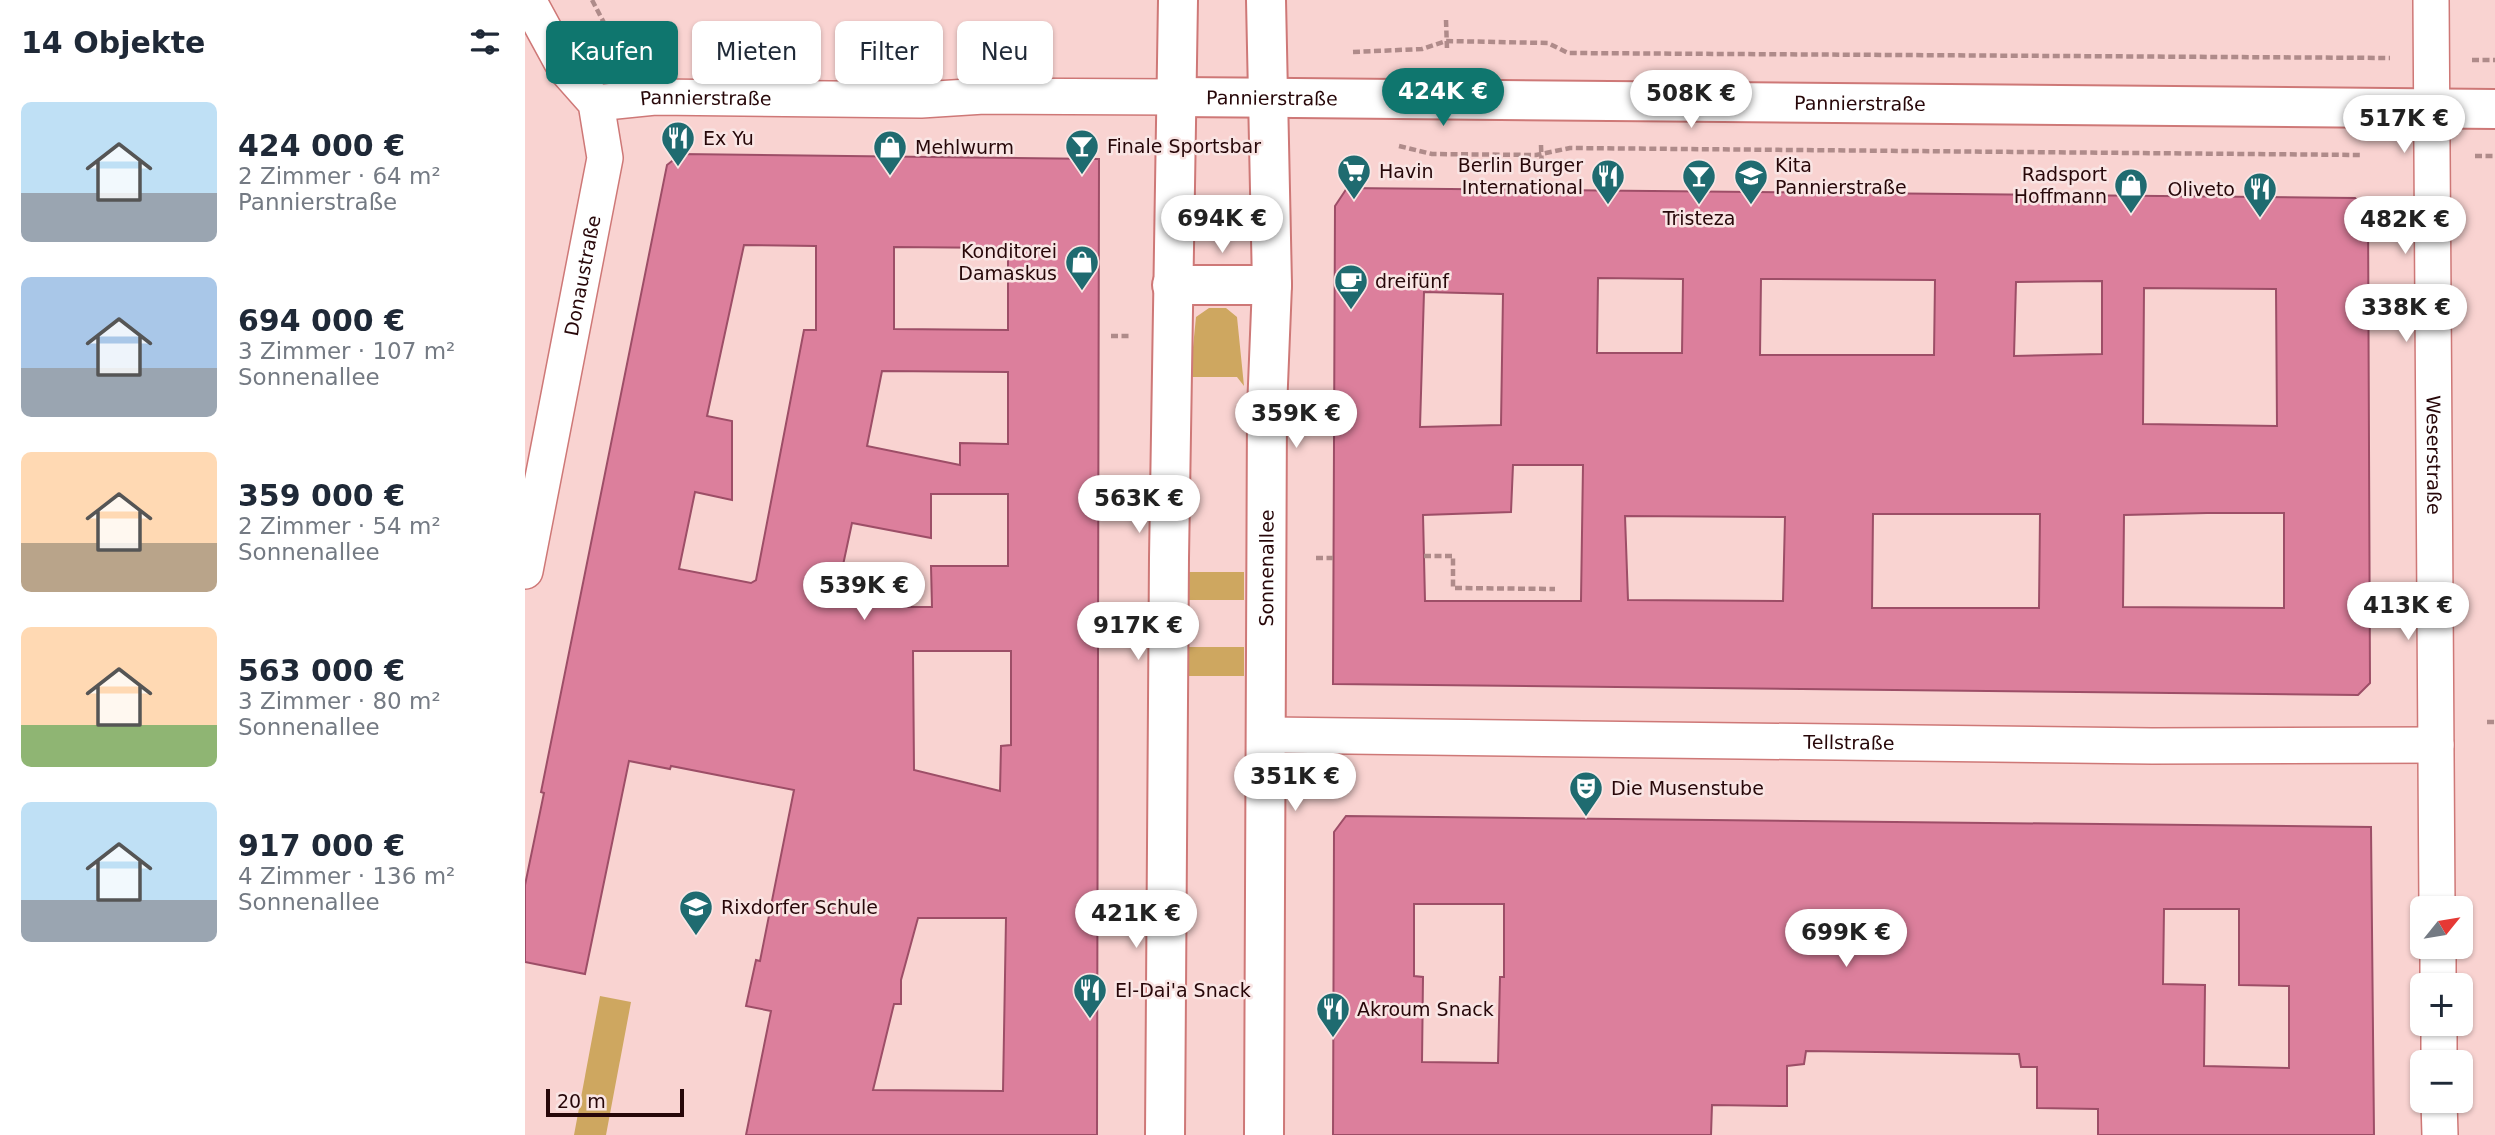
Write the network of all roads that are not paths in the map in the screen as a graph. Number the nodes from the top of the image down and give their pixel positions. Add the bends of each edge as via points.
1 (528, 0) edge
2 (1178, 0) edge
3 (1266, 0) edge
4 (2431, 0) edge
5 (1176, 97) junction
6 (1268, 97) junction
7 (596, 103) junction
8 (2432, 108) junction
9 (2495, 109) edge
10 (1172, 285) junction
11 (1272, 285) junction
12 (525, 571) edge
13 (1265, 735) junction
14 (2436, 745) junction
15 (2437, 896) edge
16 (2439, 1113) edge
17 (1165, 1135) edge
18 (1264, 1135) edge
19 (2440, 1135) edge

1 - 7 street via 565,68
2 - 5 main road
3 - 6 main road, Sonnenallee
4 - 8 street, Weserstraße
5 - 6 main road, Pannierstraße
5 - 7 street, Pannierstraße via 655,97
5 - 10 main road
6 - 8 main road, Pannierstraße
6 - 11 main road, Sonnenallee
7 - 12 street, Donaustraße via 605,158
8 - 9 main road, Pannierstraße
8 - 14 street, Weserstraße
10 - 11 main road
10 - 17 main road
11 - 13 main road, Sonnenallee
13 - 14 street, Tellstraße
13 - 18 main road, Sonnenallee
14 - 15 street, Weserstraße
16 - 19 street

